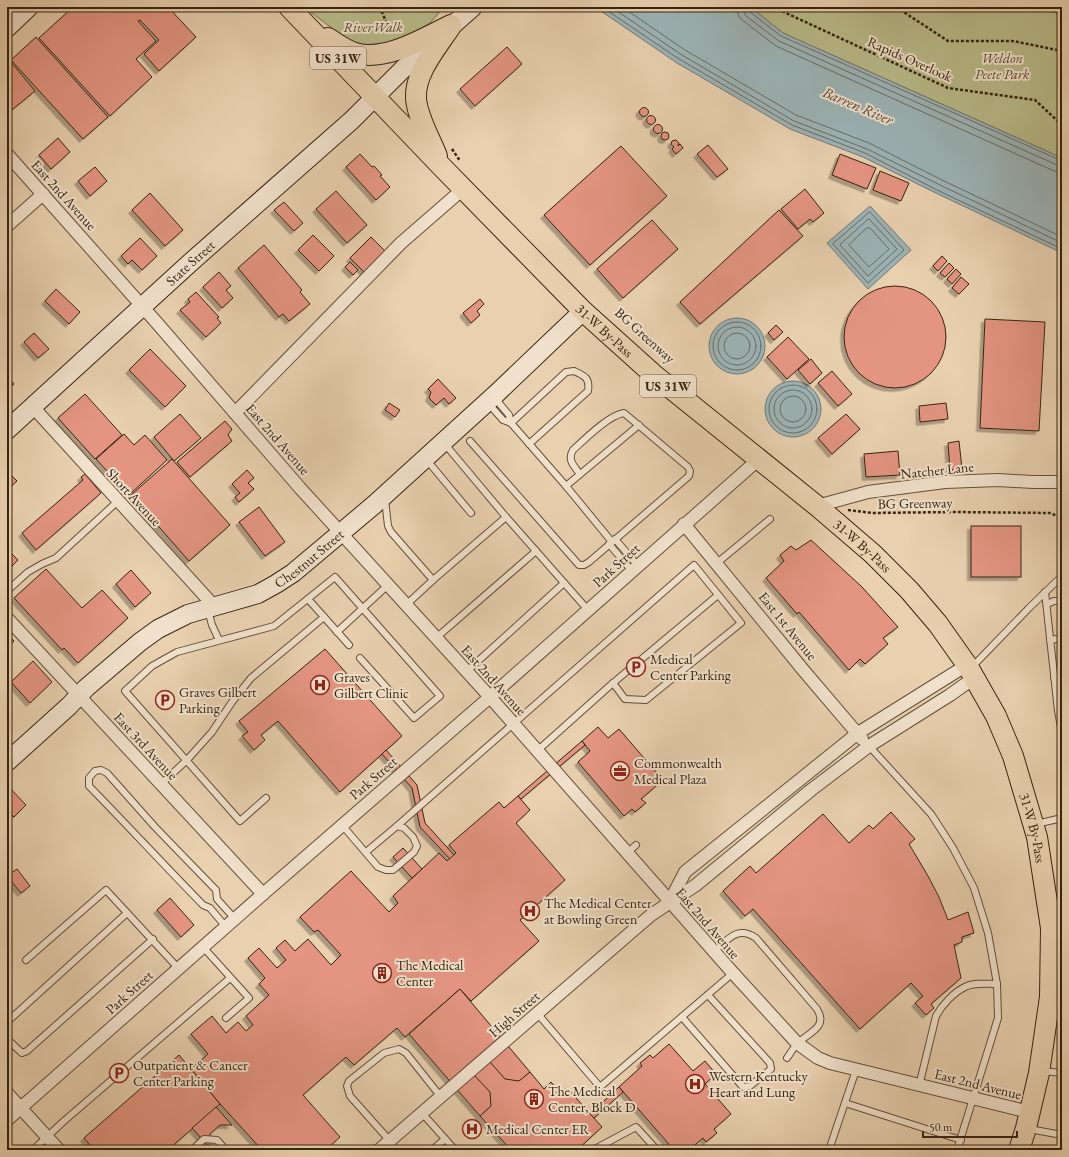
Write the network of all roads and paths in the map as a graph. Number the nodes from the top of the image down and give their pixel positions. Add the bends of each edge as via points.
1 (29, 7) edge
2 (379, 7) edge
3 (773, 7) edge
4 (896, 7) edge
5 (1026, 7) edge
6 (294, 13) edge
7 (1062, 13) edge
8 (462, 16) edge
9 (7, 28) edge
10 (394, 33) junction
11 (400, 36) dead end
12 (1062, 51) edge
13 (390, 52) junction
14 (375, 98) junction
15 (1062, 125) edge
16 (449, 144) dead end
17 (7, 154) edge
18 (461, 162) dead end
19 (442, 167) junction
20 (462, 189) junction
21 (43, 194) junction
22 (7, 226) edge
23 (143, 307) junction
24 (583, 311) junction
25 (490, 399) junction
26 (33, 407) junction
27 (235, 413) junction
28 (511, 423) junction
29 (639, 425) junction
30 (7, 430) edge
31 (444, 441) junction
32 (470, 441) dead end
33 (529, 444) junction
34 (425, 458) junction
35 (759, 460) junction
36 (580, 474) junction
37 (1062, 482) edge
38 (566, 486) junction
39 (385, 495) junction
40 (836, 500) junction
41 (118, 501) junction
42 (817, 506) junction
43 (471, 513) dead end
44 (506, 517) junction
45 (770, 519) dead end
46 (1062, 519) edge
47 (684, 524) junction
48 (341, 532) junction
49 (612, 542) junction
50 (536, 551) junction
51 (717, 563) junction
52 (635, 568) junction
53 (1062, 576) edge
54 (433, 580) junction
55 (564, 583) junction
56 (388, 585) junction
57 (7, 592) edge
58 (1045, 592) junction
59 (718, 595) junction
60 (308, 599) junction
61 (1062, 601) edge
62 (1047, 604) junction
63 (406, 605) junction
64 (211, 608) junction
65 (363, 608) junction
66 (588, 610) junction
67 (324, 617) junction
68 (7, 618) edge
69 (337, 632) junction
70 (436, 638) junction
71 (1062, 638) edge
72 (219, 640) junction
73 (1050, 640) junction
74 (349, 645) dead end
75 (360, 658) dead end
76 (970, 671) junction
77 (466, 672) junction
78 (1062, 675) edge
79 (1054, 677) junction
80 (613, 683) junction
81 (79, 695) junction
82 (490, 697) junction
83 (513, 724) junction
84 (1062, 732) edge
85 (858, 733) junction
86 (869, 746) junction
87 (537, 751) junction
88 (187, 760) junction
89 (7, 762) edge
90 (161, 784) junction
91 (266, 798) dead end
92 (1062, 818) edge
93 (1034, 824) junction
94 (342, 825) junction
95 (397, 826) junction
96 (366, 852) junction
97 (263, 894) junction
98 (670, 902) junction
99 (127, 913) junction
100 (230, 923) junction
101 (153, 940) junction
102 (203, 947) junction
103 (714, 952) junction
104 (26, 960) dead end
105 (179, 968) junction
106 (733, 974) junction
107 (230, 978) junction
108 (997, 984) junction
109 (708, 995) junction
110 (1056, 998) edge
111 (537, 1014) junction
112 (682, 1017) junction
113 (226, 1018) dead end
114 (7, 1022) edge
115 (7, 1038) edge
116 (798, 1043) junction
117 (787, 1058) dead end
118 (856, 1070) junction
119 (1039, 1071) junction
120 (1062, 1073) edge
121 (919, 1086) junction
122 (7, 1092) edge
123 (441, 1097) junction
124 (974, 1099) junction
125 (845, 1103) junction
126 (21, 1108) junction
127 (422, 1113) junction
128 (7, 1120) edge
129 (1028, 1120) junction
130 (1062, 1135) edge
131 (48, 1138) junction
132 (445, 1139) junction
133 (961, 1140) junction
134 (390, 1141) junction
135 (33, 1150) edge
136 (59, 1150) edge
137 (192, 1150) edge
138 (226, 1150) edge
139 (380, 1150) edge
140 (432, 1150) edge
141 (455, 1150) edge
142 (593, 1150) edge
143 (656, 1150) edge
144 (829, 1150) edge
145 (957, 1150) edge
146 (1019, 1150) edge

1 - 9 street
2 - 10 path via 385,23
3 - 15 path, Rapids Overlook via 948,88 1035,100
4 - 12 path via 948,41 1013,41
5 - 7 path
6 - 13 main road via 337,44 355,53
6 - 14 main road, US 31W
8 - 13 main road
8 - 14 street, State Street
8 - 19 main road via 422,70 417,83 416,98 420,115
10 - 11 path
10 - 13 path via 387,39
14 - 19 main road, 31-W By-Pass / US 31W
14 - 23 street, State Street
16 - 18 path
17 - 21 street, East 2nd Avenue
19 - 20 main road, 31-W By-Pass / US 31W
20 - 24 main road, 31-W By-Pass / US 31W
20 - 27 street via 401,243
21 - 22 street
21 - 23 street, East 2nd Avenue
23 - 26 street, State Street
23 - 27 street, East 2nd Avenue
24 - 25 street, Chestnut Street
24 - 35 main road, 31-W By-Pass / US 31W via 653,374
25 - 28 lane via 509,415
25 - 31 street, Chestnut Street
26 - 30 street, State Street
26 - 41 street, Short Avenue
27 - 48 street, East 2nd Avenue
28 - 33 lane
28 - 33 lane via 566,372 574,371 587,379 588,391
29 - 36 lane
29 - 36 lane via 624,413 610,418 570,455 570,460
29 - 49 lane via 688,467 689,476
31 - 34 street, Chestnut Street
31 - 44 lane
32 - 49 lane via 579,565 589,562
33 - 38 lane
34 - 39 street, Chestnut Street
34 - 43 lane
35 - 42 main road, 31-W By-Pass / US 31W
35 - 47 street, Park Street
36 - 38 lane
37 - 40 street, Natcher Lane via 945,482 868,492
38 - 49 lane
39 - 48 street, Chestnut Street
39 - 54 lane via 388,526 391,532
40 - 42 street, Natcher Lane
40 - 46 path, BG Greenway via 849,511 872,513 1051,513
41 - 57 lane via 56,558 28,572
41 - 64 street, Short Avenue
42 - 76 main road, 31-W By-Pass / US 31W via 873,554 908,590 938,624
44 - 50 lane
44 - 54 lane
45 - 51 lane
47 - 51 street, East 1st Avenue
47 - 52 street, Park Street
48 - 56 street, East 2nd Avenue
48 - 64 street, Chestnut Street via 293,573 267,590
49 - 52 lane
50 - 55 lane
50 - 70 lane
51 - 85 street, East 1st Avenue
52 - 66 street, Park Street
53 - 58 lane
54 - 63 lane
55 - 66 lane
55 - 77 lane
56 - 63 street, East 2nd Avenue
56 - 65 lane
58 - 62 lane
58 - 76 lane
59 - 80 lane
59 - 80 lane via 742,623 646,700 625,699
59 - 83 lane via 694,565
60 - 65 lane via 335,577
60 - 67 lane
60 - 72 lane via 274,626
61 - 62 lane
62 - 73 lane
63 - 70 street, East 2nd Avenue
64 - 72 lane via 212,625
64 - 81 street, Chestnut Street via 177,618 158,629
65 - 69 lane
65 - 75 lane via 440,696 414,718
66 - 82 street, Park Street
67 - 69 lane
67 - 88 lane via 251,678 212,732
68 - 81 street, East 3rd Avenue
69 - 74 lane
70 - 77 street, East 2nd Avenue
71 - 73 lane
72 - 88 lane via 177,652 152,666 126,691
73 - 79 lane
76 - 85 street
76 - 86 street, High Street via 950,695
76 - 93 main road, 31-W By-Pass / US 31W via 996,716 1013,756
77 - 82 street, East 2nd Avenue
78 - 79 lane
79 - 84 lane
80 - 87 lane
81 - 89 street, Chestnut Street
81 - 90 street, East 3rd Avenue
82 - 83 street, East 2nd Avenue
82 - 94 street, Park Street
83 - 87 street, East 2nd Avenue
83 - 95 lane
85 - 86 street, East 1st Avenue
85 - 98 street via 685,872
86 - 98 street, High Street via 811,790 696,885
86 - 108 lane via 932,814 954,848 974,888 988,933
87 - 98 street, East 2nd Avenue via 631,849
88 - 90 lane
88 - 91 lane via 240,821
90 - 97 street, East 3rd Avenue
92 - 93 lane
93 - 110 main road, 31-W By-Pass / US 31W via 1051,928
94 - 96 lane
94 - 97 street, Park Street
95 - 96 lane
95 - 96 lane via 404,828 413,837 416,846 414,852 393,870 378,867
97 - 100 street, Park Street
98 - 103 street, East 2nd Avenue
98 - 111 street, High Street via 651,915
99 - 101 lane
99 - 104 lane via 106,890
99 - 114 lane
100 - 100 lane via 217,899 216,890 107,773 95,771 89,778 89,786 203,905
100 - 102 street, Park Street
101 - 105 lane
101 - 115 lane via 27,1051 22,1053
102 - 105 street, Park Street
102 - 107 lane
103 - 106 street, East 2nd Avenue
103 - 116 lane via 735,934 748,933 756,938 820,1015 821,1022 817,1028
105 - 126 street, Park Street
106 - 109 lane
106 - 116 street, East 2nd Avenue
107 - 113 lane via 248,998
107 - 131 lane
108 - 121 lane via 966,986 940,1009 936,1016
108 - 124 lane via 998,1018
109 - 112 lane
109 - 112 lane via 770,1063 771,1069 750,1086 743,1087
110 - 119 main road, 31-W By-Pass / US 31W
111 - 112 lane via 600,1087
111 - 123 street, High Street
116 - 117 lane
116 - 118 street, East 2nd Avenue via 818,1058
118 - 121 street, East 2nd Avenue
118 - 125 lane
119 - 120 lane
119 - 129 main road, 31-W By-Pass / US 31W
121 - 124 street, East 2nd Avenue
122 - 126 street
123 - 127 street, High Street
123 - 134 lane via 406,1053 399,1049 384,1053 349,1082 347,1086 350,1096
124 - 129 street, East 2nd Avenue
124 - 133 lane
125 - 133 lane
125 - 144 lane
126 - 128 street, Park Street
126 - 131 street
127 - 132 lane
127 - 134 street, High Street
129 - 130 lane
129 - 146 main road, 31-W By-Pass / US 31W
131 - 135 lane
131 - 136 street
132 - 140 lane
132 - 141 lane
133 - 145 lane
134 - 139 street, High Street
137 - 138 lane via 204,1139 217,1140
142 - 143 lane via 636,1128

